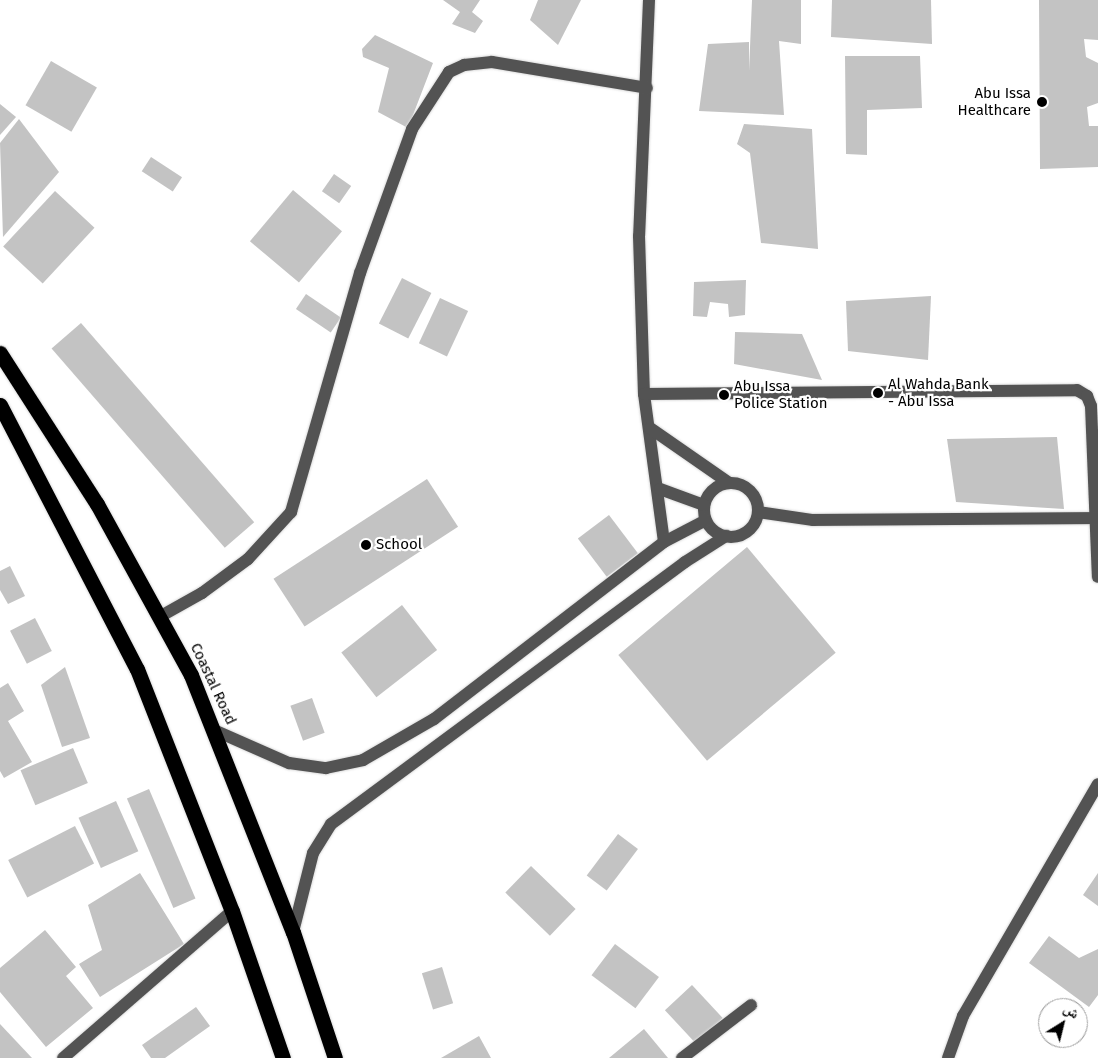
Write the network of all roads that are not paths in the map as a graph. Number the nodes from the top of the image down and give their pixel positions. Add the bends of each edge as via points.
1 (649, 0) edge
2 (647, 88) junction
3 (0, 353) edge
4 (644, 394) junction
5 (2, 408) edge
6 (650, 428) junction
7 (729, 483) junction
8 (660, 489) junction
9 (704, 505) junction
10 (758, 512) junction
11 (1098, 518) edge
12 (706, 520) junction
13 (726, 536) junction
14 (664, 542) junction
15 (1098, 577) edge
16 (160, 616) junction
17 (216, 731) junction
18 (1098, 784) edge
19 (232, 911) junction
20 (293, 932) junction
21 (751, 1005) dead end
22 (63, 1058) edge
23 (283, 1058) edge
24 (335, 1058) edge
25 (682, 1058) edge
26 (948, 1058) edge

1 - 2 street
2 - 4 street via 639,236
2 - 16 street via 492,62 464,64 449,72 412,129 360,273 291,512 248,559 202,593
3 - 16 highway, Coastal Road via 31,396
4 - 6 street
4 - 11 street via 1078,390 1087,396 1091,406
5 - 19 highway via 137,669
6 - 7 street
6 - 8 street
7 - 9 street via 713,490
7 - 10 street via 750,491
8 - 9 street
8 - 14 street
9 - 12 street
10 - 11 street via 813,520
10 - 13 street via 746,532
11 - 15 street
12 - 13 street
12 - 14 street
13 - 20 street via 685,562 331,824 313,853
14 - 17 street via 434,719 363,760 326,768 289,763
16 - 17 highway, Coastal Road
17 - 20 highway, Coastal Road
18 - 26 street via 963,1016
19 - 22 street
19 - 23 highway
20 - 24 highway, Coastal Road
21 - 25 street

